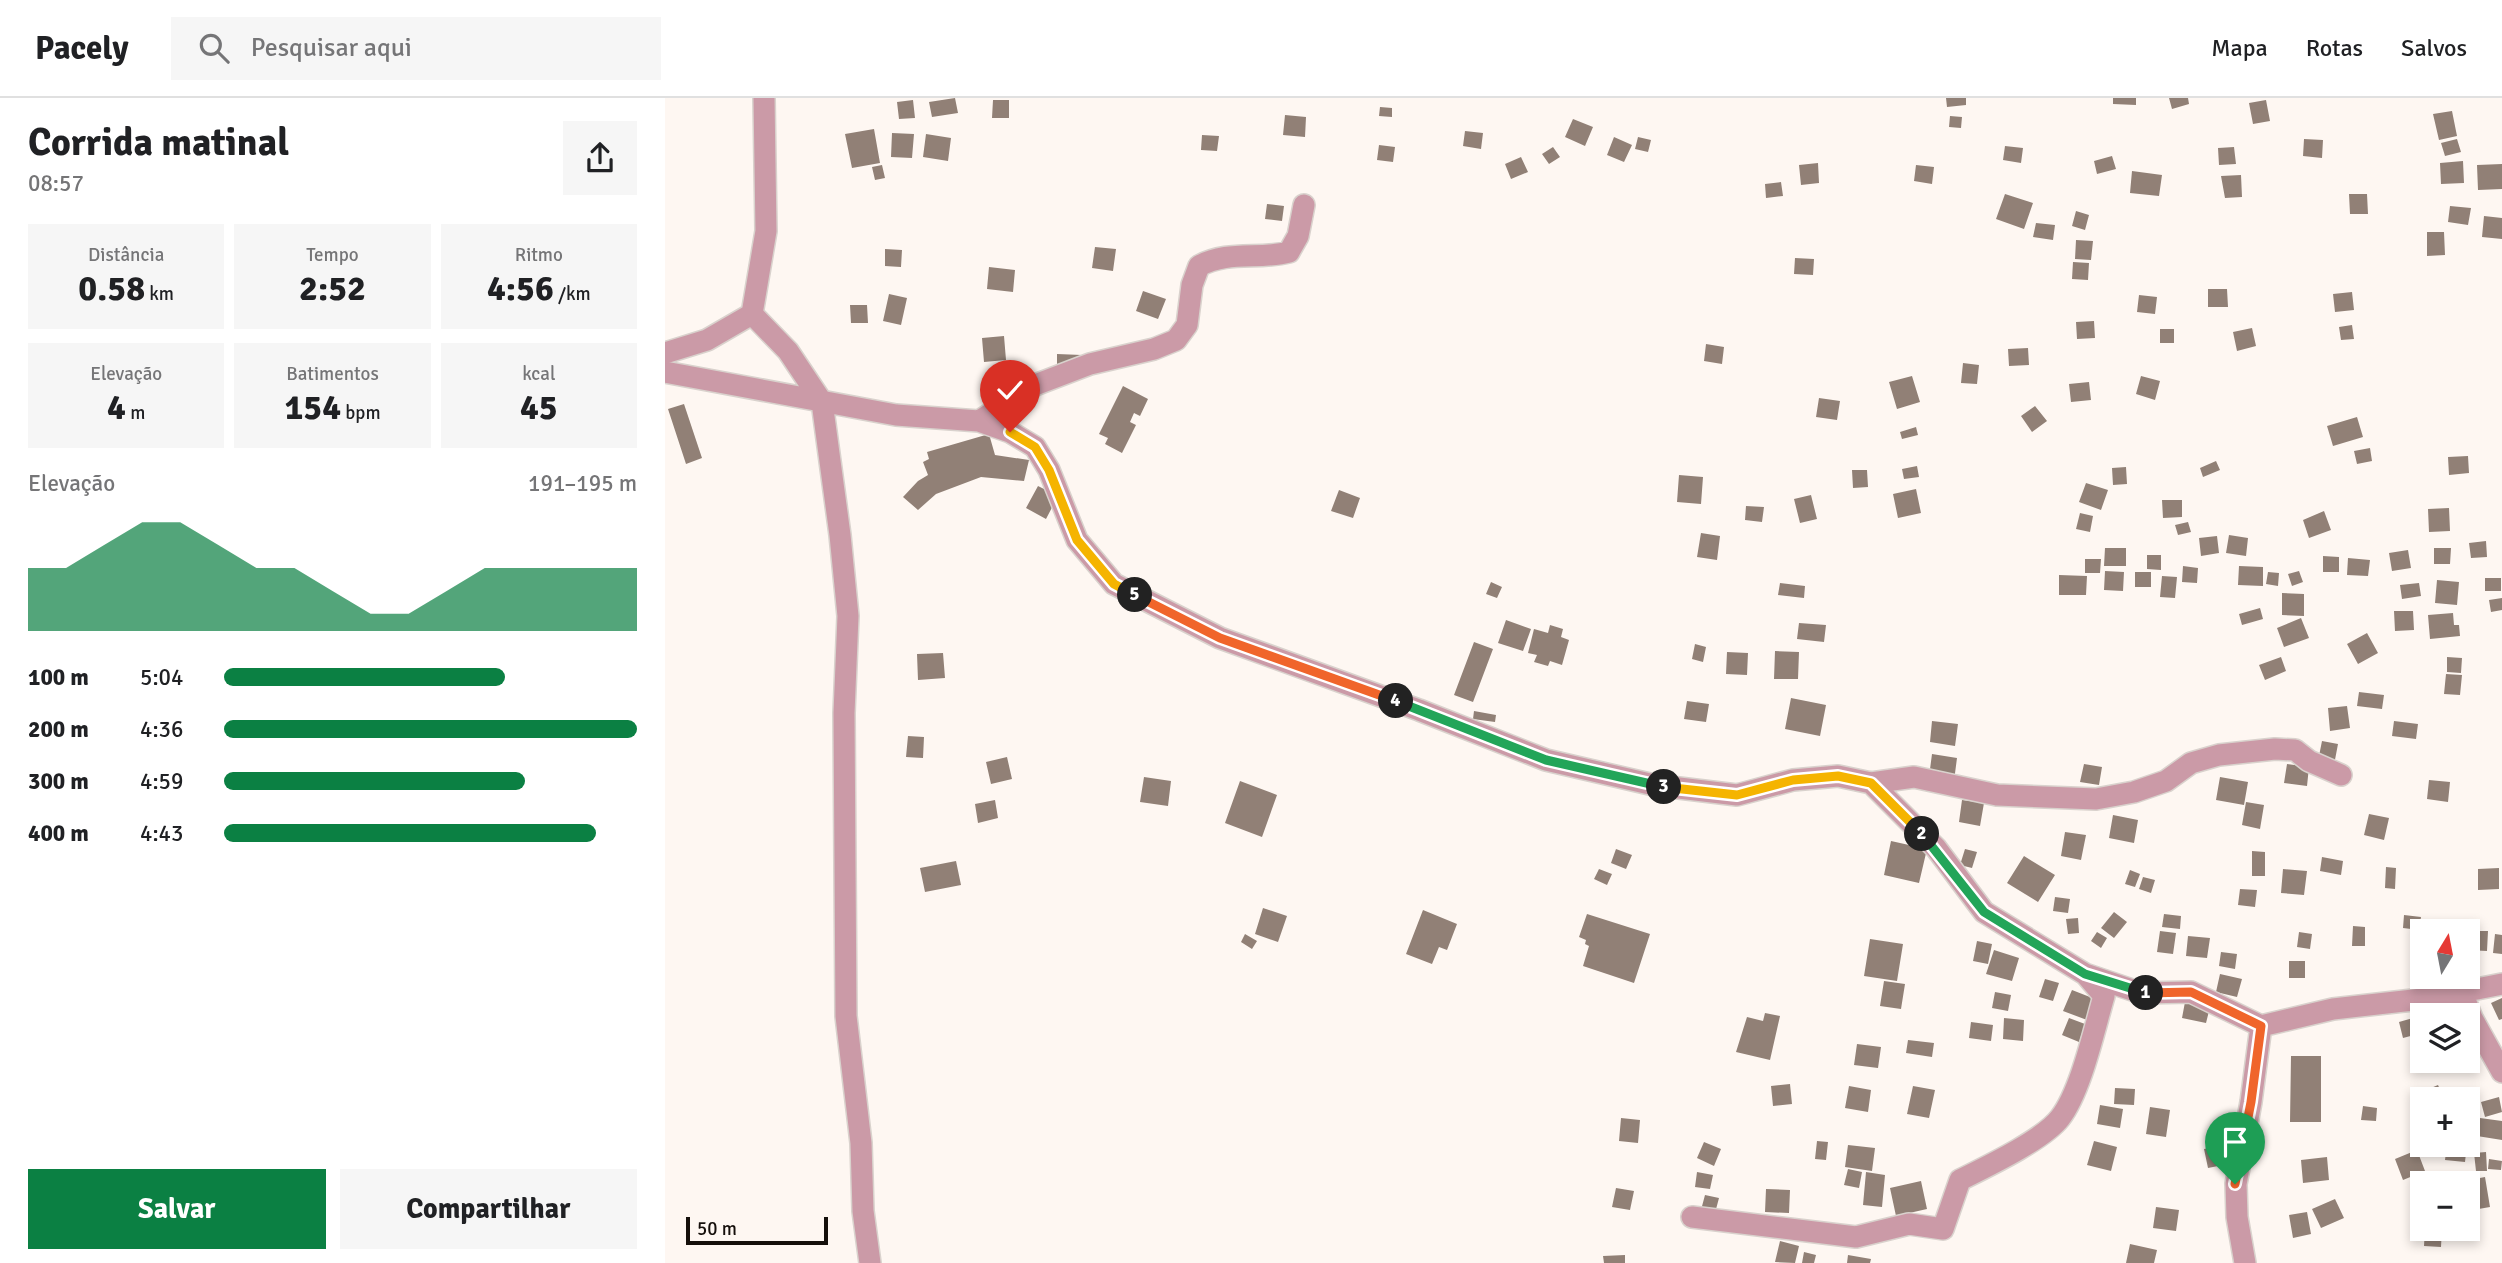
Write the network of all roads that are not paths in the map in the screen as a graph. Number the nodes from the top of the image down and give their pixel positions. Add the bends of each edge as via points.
1 (764, 98) edge
2 (1304, 205) dead end
3 (752, 314) junction
4 (665, 354) edge
5 (665, 372) edge
6 (823, 401) junction
7 (979, 421) junction
8 (2341, 775) dead end
9 (1871, 783) junction
10 (2085, 974) junction
11 (2502, 984) edge
12 (2462, 992) junction
13 (2261, 1026) junction
14 (2502, 1072) edge
15 (1692, 1217) dead end
16 (870, 1263) edge
17 (2245, 1263) edge

1 - 3 street via 765,230
2 - 7 street via 1298,236 1289,251 1276,256 1230,256 1199,266 1187,325 1176,340 1035,385
3 - 4 street via 707,340
3 - 6 street via 788,351
5 - 6 street
6 - 7 street via 896,415
6 - 16 street via 848,616 844,713 846,1016
7 - 9 street via 1035,447 1077,540 1114,584 1220,638 1546,760 1654,785 1737,795 1793,780 1838,776
8 - 9 street via 2295,750 2275,749 2219,755 2191,763 2166,781 2096,799 1997,794 1914,777
9 - 10 street via 1936,848 1984,912
10 - 13 street via 2141,993 2191,992
10 - 15 street via 2104,996 2073,1096 2059,1119 2038,1135 1960,1180 1943,1229 1909,1224 1856,1237
11 - 12 street
12 - 13 street via 2333,1009
12 - 14 street
13 - 17 street via 2235,1184

